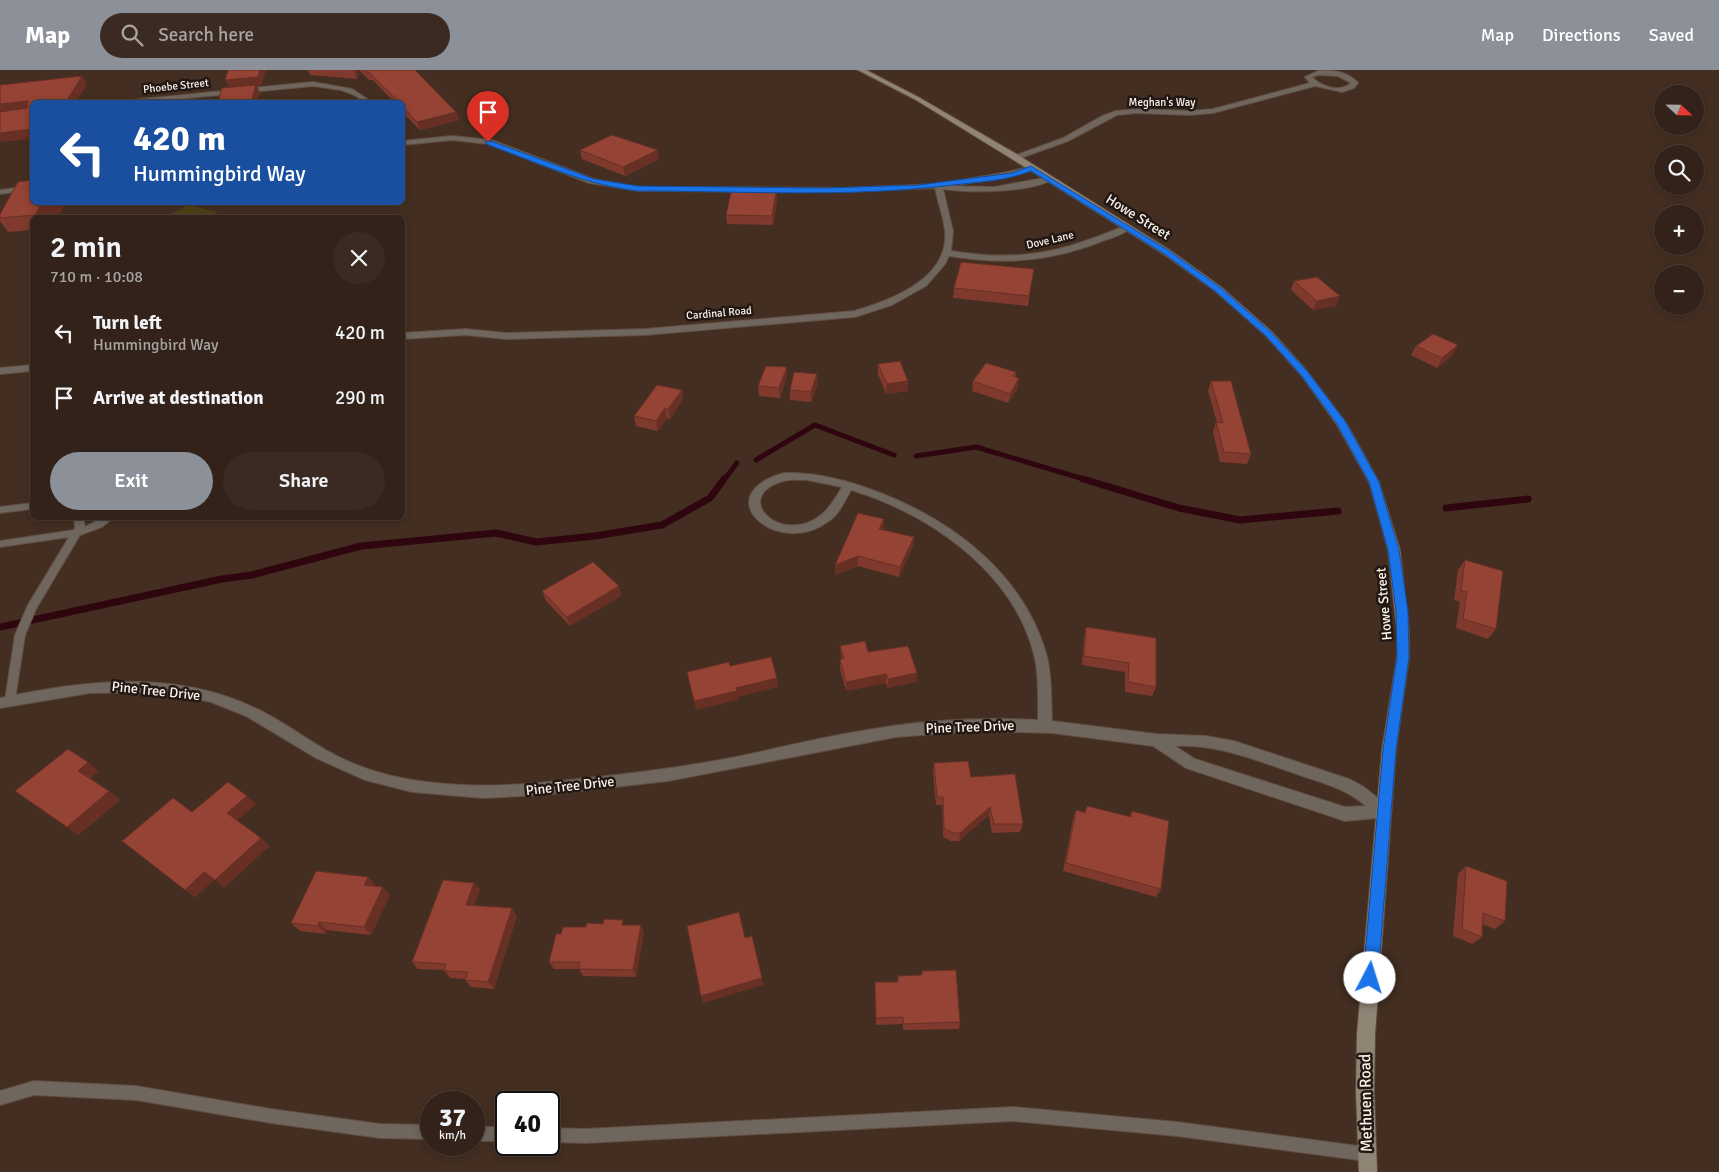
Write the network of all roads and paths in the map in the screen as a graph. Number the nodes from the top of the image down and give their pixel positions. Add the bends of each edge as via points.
1 (861, 70) edge
2 (1315, 84) junction
3 (151, 100) edge
4 (366, 100) edge
5 (405, 143) edge
6 (1015, 156) junction
7 (1031, 168) junction
8 (1049, 179) junction
9 (938, 186) junction
10 (30, 188) edge
11 (0, 192) edge
12 (1127, 228) junction
13 (946, 253) junction
14 (405, 336) edge
15 (30, 368) edge
16 (0, 370) edge
17 (848, 486) junction
18 (30, 506) edge
19 (0, 510) edge
20 (79, 520) edge
21 (106, 520) edge
22 (77, 532) junction
23 (0, 544) edge
24 (5, 702) edge
25 (1045, 726) junction
26 (1157, 740) junction
27 (1384, 812) junction
28 (1366, 1034) joint
29 (0, 1098) edge
30 (420, 1132) edge
31 (560, 1135) edge
32 (1366, 1154) junction
33 (1368, 1172) edge

1 - 6 street, Howe Street
2 - 2 street, Meghan's Way via 1308,77 1320,71 1344,74 1355,83 1341,89
2 - 6 street, Meghan's Way via 1209,112 1141,110 1116,113 1095,120 1060,141
3 - 4 street, Phoebe Street via 313,84 340,86
5 - 9 street via 452,138 488,142 592,181 638,188 842,190
6 - 7 street, Howe Street
7 - 8 street, Howe Street
7 - 9 street via 1014,175 955,181
8 - 9 street via 1002,189
8 - 12 street, Howe Street
9 - 13 street, Cardinal Road via 949,231
10 - 11 street
12 - 13 street, Dove Lane via 1040,256 996,259
12 - 27 street, Howe Street via 1218,289 1269,334 1304,373 1342,424 1374,482 1394,550 1403,630 1403,657 1392,724
13 - 14 street, Cardinal Road via 923,284 889,303 855,314 636,332 506,336 466,332
15 - 16 street
17 - 17 street via 827,516 808,527 791,529 775,526 762,519 756,508 759,492 768,482 782,476 806,475
17 - 25 street via 931,520 955,536 995,574 1014,598 1039,652
18 - 19 lane
20 - 22 lane
21 - 22 lane via 99,526
22 - 23 lane
22 - 24 lane via 31,608 20,635
24 - 25 street, Pine Tree Drive via 46,692 105,686 189,692 241,707 321,754 375,778 404,786 479,792 531,790 708,769 870,735 911,730 955,726
25 - 26 street, Pine Tree Drive
26 - 27 street, Pine Tree Drive via 1191,764 1345,814
26 - 27 street, Pine Tree Drive via 1192,740 1225,745 1351,786
27 - 28 street, Howe Street
28 - 32 street, Methuen Road
29 - 30 lane via 34,1088 136,1093 380,1131
31 - 32 lane via 1013,1114 1177,1129
32 - 33 street, Methuen Road

